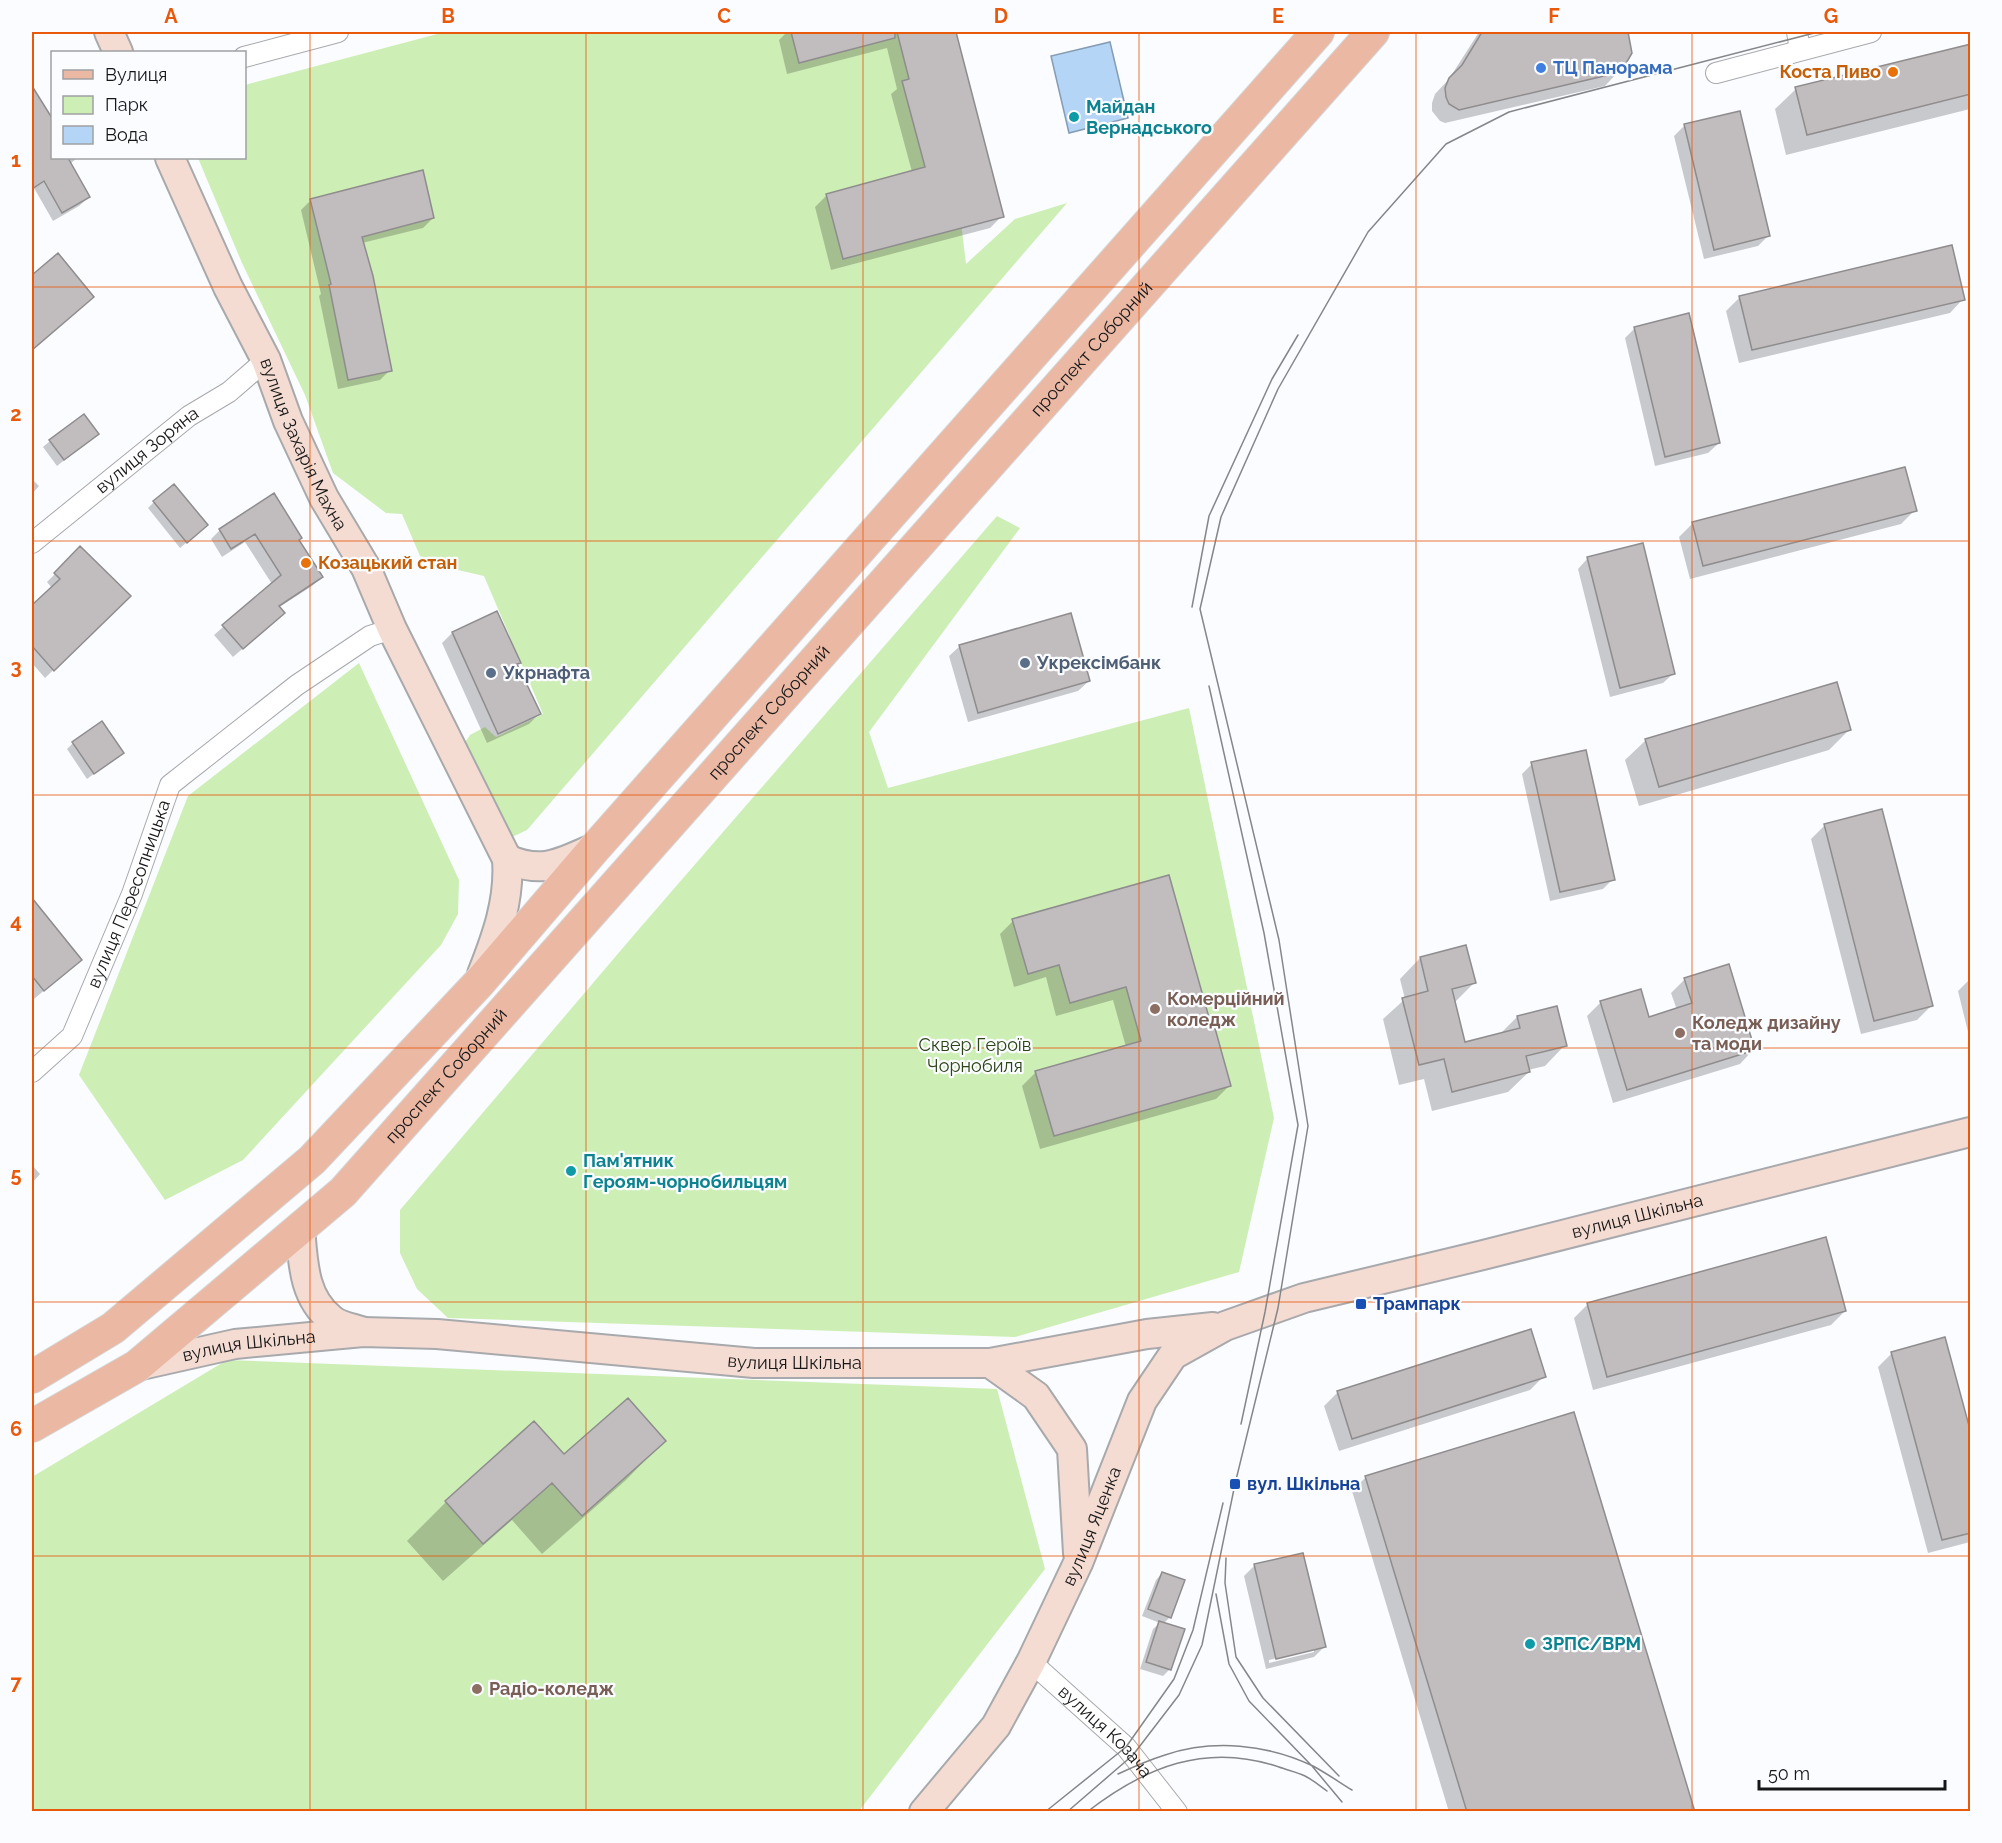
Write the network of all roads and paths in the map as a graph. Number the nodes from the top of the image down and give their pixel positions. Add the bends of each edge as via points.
1 (109, 32) edge
2 (338, 32) edge
3 (1318, 32) edge
4 (1372, 32) edge
5 (1870, 32) edge
6 (1799, 41) edge
7 (118, 51) edge
8 (246, 56) edge
9 (1716, 72) dead end
10 (170, 159) edge
11 (266, 360) junction
12 (32, 543) edge
13 (392, 629) junction
14 (595, 848) junction
15 (507, 859) junction
16 (479, 983) junction
17 (32, 1072) edge
18 (1971, 1132) edge
19 (300, 1228) junction
20 (1304, 1298) joint
21 (1225, 1326) junction
22 (363, 1332) junction
23 (990, 1363) junction
24 (137, 1366) junction
25 (32, 1377) edge
26 (32, 1426) edge
27 (1078, 1563) junction
28 (1031, 1662) junction
29 (1172, 1809) edge
30 (924, 1812) edge

1 - 7 street
2 - 8 street
3 - 14 main road, проспект Соборний
4 - 19 main road, проспект Соборний via 343,1192
5 - 6 street
6 - 9 street
10 - 11 street, вулиця Захарія Махна
11 - 12 street, вулиця Зоряна via 229,392 189,416
11 - 13 street, вулиця Захарія Махна via 288,421 324,498 366,568
13 - 15 street, вулиця Захарія Махна
13 - 17 street, вулиця Пересопницька via 370,636 297,685 170,785 132,894 72,1036
14 - 15 street via 532,868
14 - 16 main road, проспект Соборний
15 - 16 street via 505,910
16 - 25 main road, проспект Соборний via 312,1160 113,1328
18 - 20 street, вулиця Шкільна
19 - 22 street, вулиця Шкільна via 304,1272 313,1300 332,1321
19 - 24 main road, проспект Соборний
20 - 21 street, вулиця Яценка
21 - 23 street, вулиця Шкільна via 1147,1334
21 - 27 street, вулиця Яценка via 1173,1355 1142,1401
22 - 23 street, вулиця Шкільна via 437,1334 754,1363
22 - 24 street, вулиця Шкільна via 235,1344
23 - 27 street via 1036,1396 1072,1449
24 - 26 main road, проспект Соборний
27 - 28 street, вулиця Яценка
28 - 29 street, вулиця Козача via 1126,1747
28 - 30 street, вулиця Яценка via 996,1726

